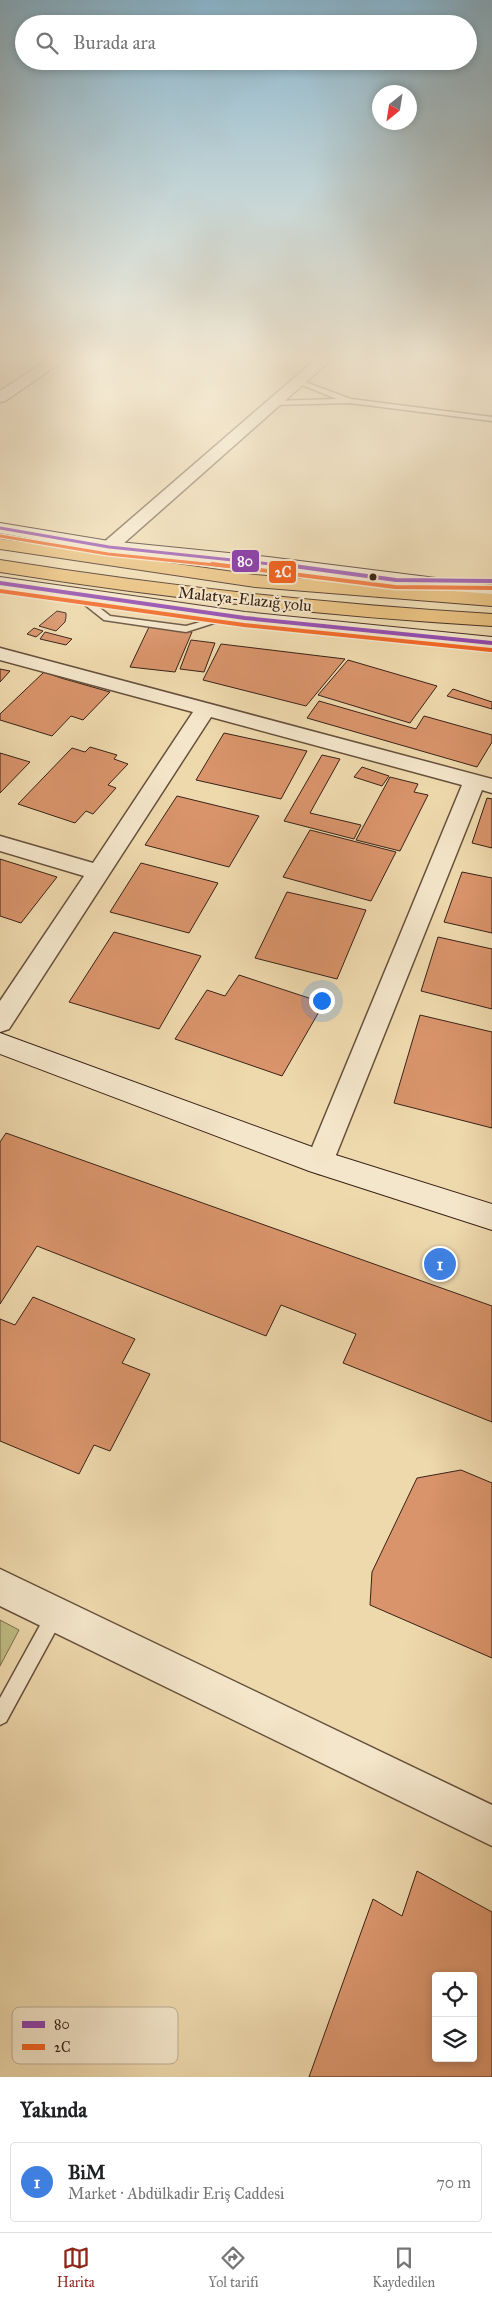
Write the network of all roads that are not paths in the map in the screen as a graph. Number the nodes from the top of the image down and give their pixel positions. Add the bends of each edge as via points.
1 (213, 456) edge
2 (0, 528) edge
3 (0, 544) edge
4 (109, 547) junction
5 (0, 566) edge
6 (396, 580) junction
7 (492, 582) edge
8 (0, 583) edge
9 (492, 591) edge
10 (492, 600) edge
11 (492, 620) edge
12 (492, 642) edge
13 (0, 654) edge
14 (205, 710) junction
15 (483, 785) edge
16 (0, 843) edge
17 (98, 872) junction
18 (0, 1022) edge
19 (0, 1043) edge
20 (320, 1162) junction
21 (492, 1217) edge
22 (0, 1587) edge
23 (56, 1614) junction
24 (0, 1716) edge
25 (492, 1826) edge

1 - 4 street
2 - 4 main road
3 - 10 highway, Malatya-Elazığ yolu via 255,581
4 - 6 main road
5 - 11 highway, Malatya-Elazığ yolu via 255,601
6 - 7 main road
6 - 9 main road
8 - 12 main road via 368,633
13 - 14 street
14 - 15 street
14 - 17 street
15 - 20 street
16 - 17 street
17 - 18 street
19 - 20 main road
20 - 21 main road
22 - 23 street
23 - 24 lane
23 - 25 street

